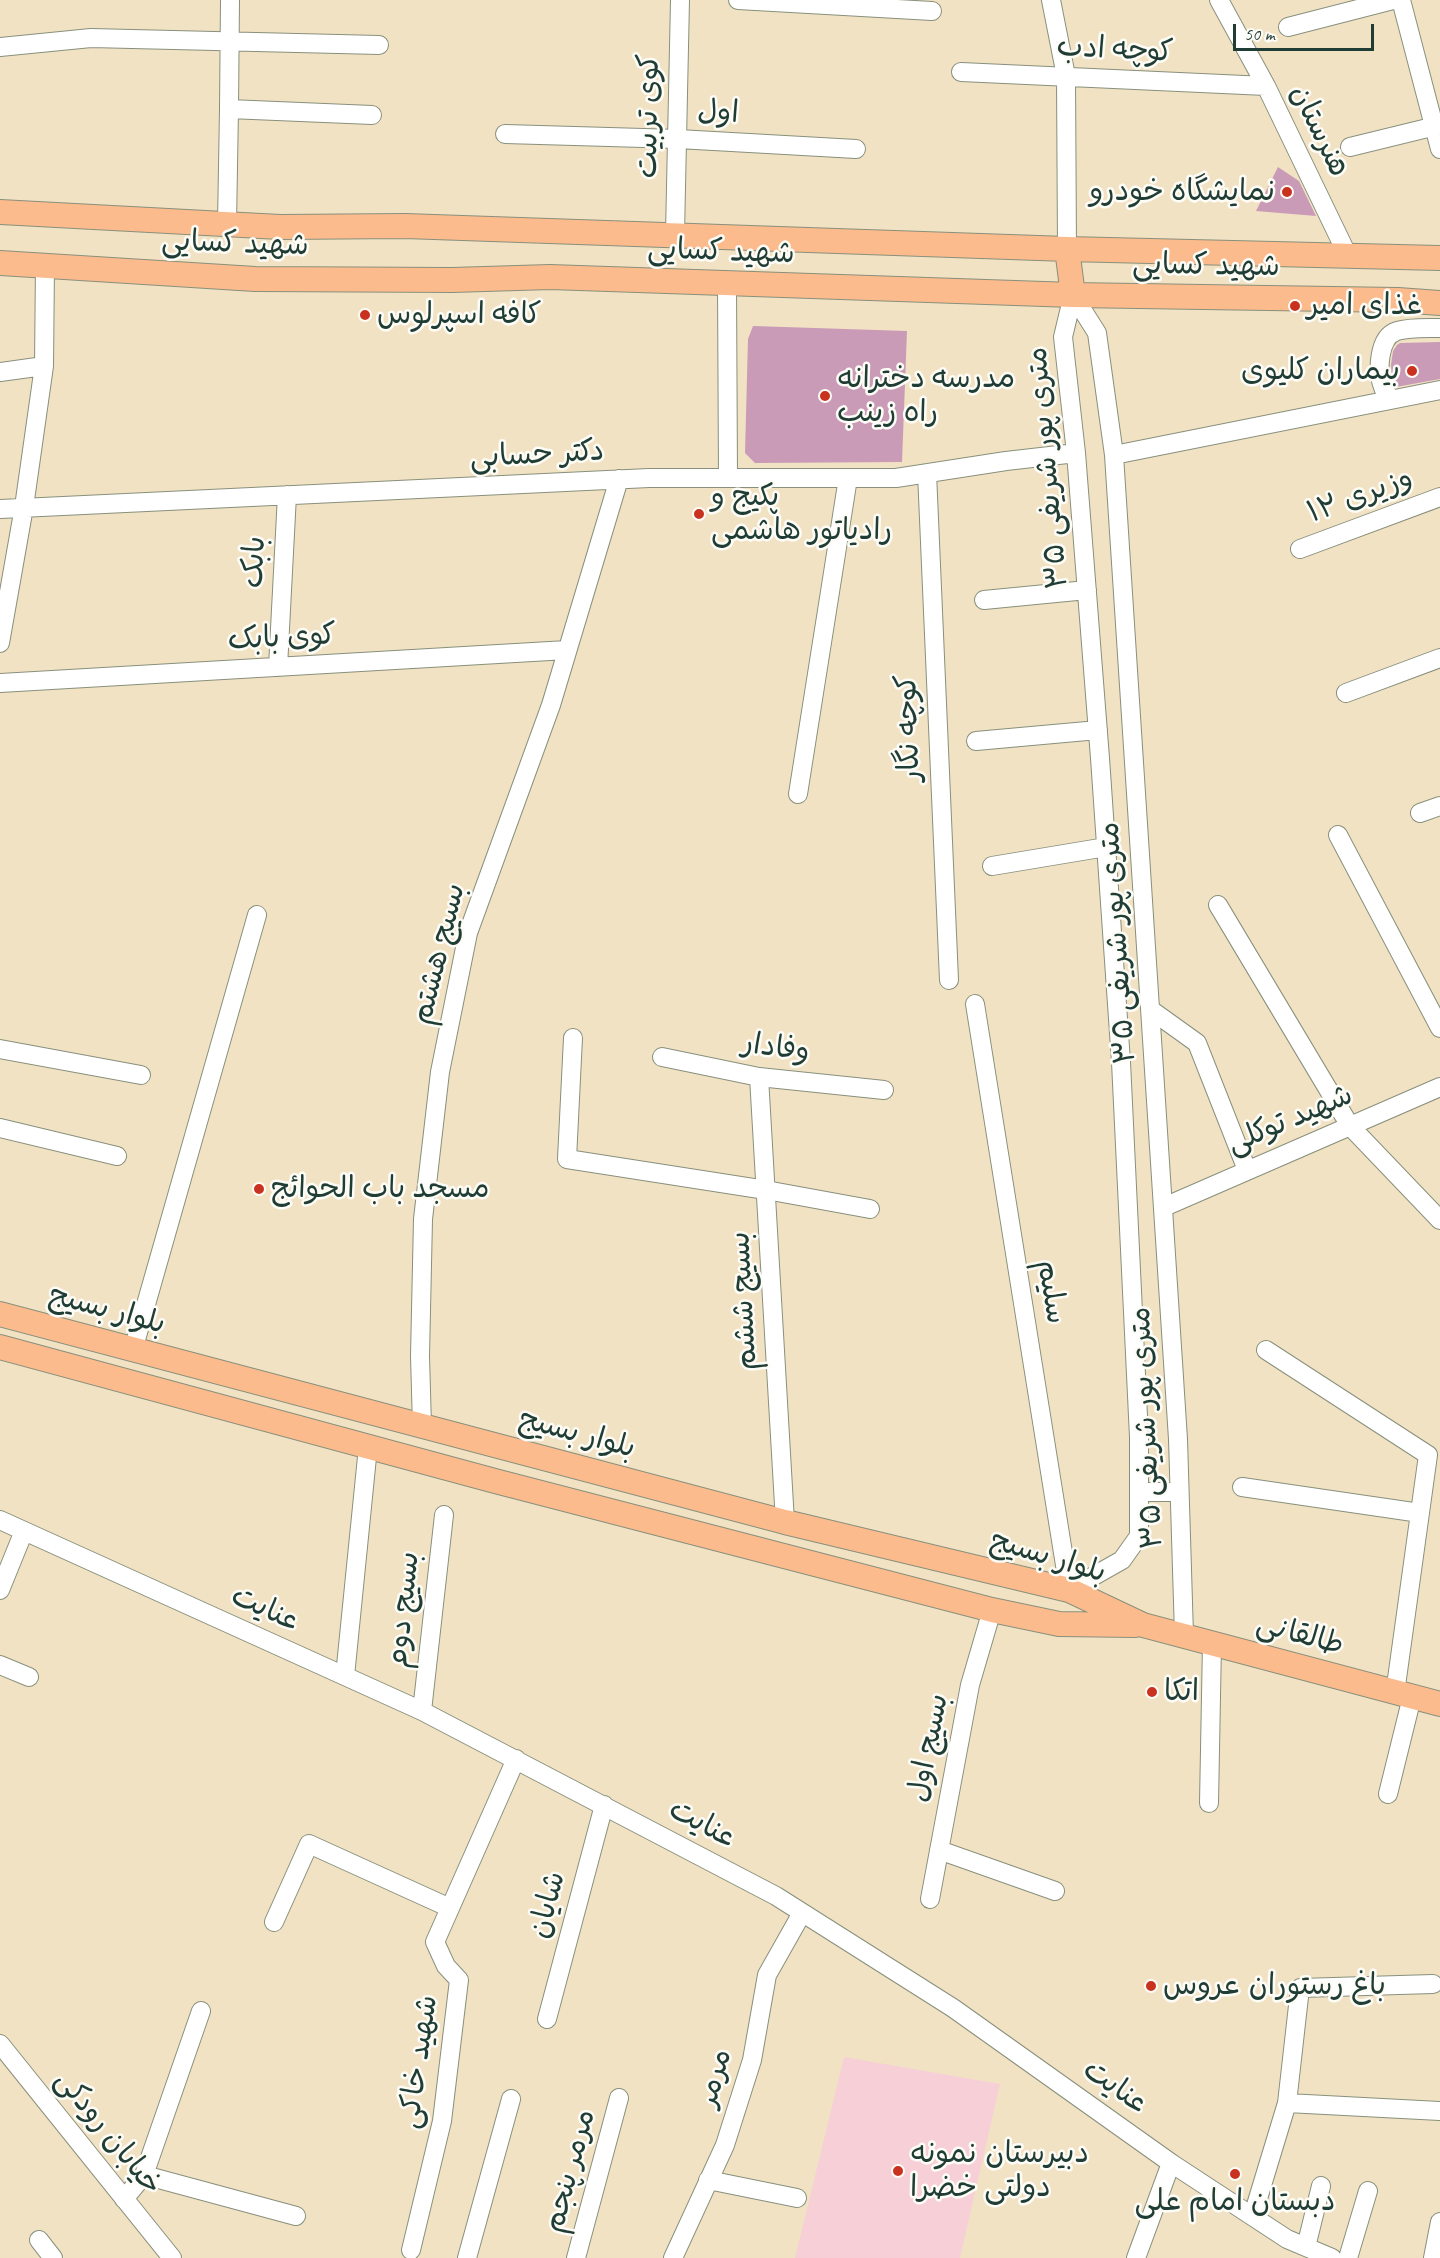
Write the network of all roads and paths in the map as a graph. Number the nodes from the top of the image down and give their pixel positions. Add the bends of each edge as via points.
1 (230, 0) edge
2 (680, 0) edge
3 (738, 0) edge
4 (1052, 0) edge
5 (1219, 0) edge
6 (1393, 0) edge
7 (1401, 0) edge
8 (932, 11) dead end
9 (1288, 27) dead end
10 (230, 42) junction
11 (379, 45) dead end
12 (0, 47) edge
13 (962, 72) dead end
14 (1066, 76) junction
15 (1266, 86) junction
16 (230, 109) junction
17 (372, 115) dead end
18 (1437, 125) edge
19 (506, 134) dead end
20 (678, 139) junction
21 (1350, 147) dead end
22 (856, 149) dead end
23 (1440, 149) edge
24 (0, 212) edge
25 (227, 224) junction
26 (675, 234) junction
27 (1067, 249) junction
28 (1348, 256) junction
29 (1440, 258) edge
30 (0, 263) edge
31 (45, 265) junction
32 (728, 284) junction
33 (1073, 295) junction
34 (1440, 303) edge
35 (1440, 328) edge
36 (44, 366) junction
37 (0, 372) edge
38 (1440, 390) edge
39 (1390, 399) junction
40 (1076, 453) junction
41 (1114, 455) junction
42 (927, 473) junction
43 (728, 478) junction
44 (848, 478) junction
45 (619, 479) junction
46 (287, 495) junction
47 (1440, 497) edge
48 (24, 507) junction
49 (0, 509) edge
50 (1300, 549) dead end
51 (1087, 590) junction
52 (984, 600) dead end
53 (0, 643) edge
54 (567, 650) junction
55 (1440, 658) edge
56 (278, 667) junction
57 (0, 684) edge
58 (1346, 693) dead end
59 (1098, 730) junction
60 (976, 741) dead end
61 (798, 794) dead end
62 (1440, 806) edge
63 (1420, 813) dead end
64 (1338, 835) dead end
65 (1106, 847) junction
66 (992, 866) dead end
67 (1218, 904) dead end
68 (257, 915) dead end
69 (949, 980) dead end
70 (975, 1004) dead end
71 (1151, 1010) junction
72 (1440, 1029) edge
73 (573, 1038) dead end
74 (0, 1049) edge
75 (662, 1057) dead end
76 (141, 1075) dead end
77 (759, 1077) junction
78 (1440, 1087) edge
79 (884, 1089) dead end
80 (1350, 1125) junction
81 (0, 1128) edge
82 (117, 1156) dead end
83 (1247, 1170) junction
84 (766, 1190) junction
85 (1164, 1207) junction
86 (870, 1209) dead end
87 (1440, 1220) edge
88 (0, 1314) edge
89 (0, 1347) edge
90 (133, 1350) junction
91 (1266, 1350) dead end
92 (423, 1426) junction
93 (368, 1447) junction
94 (1242, 1487) dead end
95 (1140, 1492) junction
96 (1179, 1492) junction
97 (1420, 1513) junction
98 (444, 1515) dead end
99 (0, 1520) edge
100 (785, 1522) junction
101 (24, 1531) junction
102 (0, 1590) edge
103 (1069, 1590) junction
104 (992, 1610) junction
105 (1143, 1625) junction
106 (1184, 1635) junction
107 (1212, 1643) junction
108 (0, 1665) edge
109 (345, 1676) junction
110 (29, 1677) dead end
111 (1404, 1695) junction
112 (1440, 1704) edge
113 (422, 1711) junction
114 (516, 1759) junction
115 (1388, 1794) dead end
116 (1209, 1803) dead end
117 (604, 1805) junction
118 (939, 1850) junction
119 (1055, 1891) dead end
120 (930, 1899) dead end
121 (450, 1908) junction
122 (802, 1913) junction
123 (274, 1922) dead end
124 (1434, 1984) dead end
125 (201, 2011) dead end
126 (547, 2019) dead end
127 (0, 2045) edge
128 (619, 2098) dead end
129 (511, 2099) dead end
130 (1287, 2103) junction
131 (1440, 2111) edge
132 (1171, 2163) junction
133 (144, 2175) junction
134 (708, 2180) junction
135 (1321, 2186) dead end
136 (1368, 2191) dead end
137 (797, 2198) dead end
138 (124, 2199) junction
139 (1253, 2215) junction
140 (296, 2216) dead end
141 (1440, 2222) edge
142 (39, 2240) dead end
143 (1306, 2247) junction
144 (411, 2250) dead end
145 (168, 2256) edge
146 (54, 2258) edge
147 (467, 2258) edge
148 (576, 2258) edge
149 (673, 2258) edge
150 (1136, 2258) edge
151 (1332, 2258) edge
152 (1348, 2258) edge
153 (1433, 2258) edge

1 - 10 street
2 - 20 street, کوی تربیت
3 - 8 street
4 - 14 street
5 - 15 street, هنرستان
6 - 9 street
7 - 18 street
10 - 11 street
10 - 12 street via 91,38
10 - 16 street
13 - 14 street, کوچه ادب
14 - 15 street, کوچه ادب
14 - 27 street
15 - 28 street, هنرستان
16 - 17 street
16 - 25 street
18 - 21 street
18 - 23 street
19 - 20 street, اول
20 - 22 street, اول
20 - 26 street, کوی تربیت
24 - 25 main road, شهید کسایی
25 - 26 main road, شهید کسایی
26 - 27 main road, شهید کسایی
27 - 28 main road, شهید کسایی
27 - 33 main road
28 - 29 main road, شهید کسایی
30 - 31 main road, شهید کسایی
31 - 32 main road, شهید کسایی via 255,279 550,277
31 - 36 street
32 - 33 main road, شهید کسایی
32 - 43 street
33 - 34 main road, شهید کسایی
33 - 40 street, ۳۵ متری پور شریفی via 1063,337
33 - 41 street, ۳۵ متری پور شریفی via 1097,333
35 - 39 street via 1395,331 1388,337 1383,345 1380,375
36 - 37 street
36 - 48 street
38 - 39 street
39 - 41 street
40 - 42 street, دکتر حسابی
40 - 51 street, ۳۵ متری پور شریفی
41 - 71 street, ۳۵ متری پور شریفی
42 - 44 street, دکتر حسابی via 896,478
42 - 69 street, کوچه نگار
43 - 44 street, دکتر حسابی
43 - 45 street, دکتر حسابی
44 - 61 street
45 - 46 street, دکتر حسابی
45 - 54 street, بسیج هشتم
46 - 48 street, دکتر حسابی
46 - 56 street, بابک
47 - 50 street, وزيری ۱۲
48 - 49 street, دکتر حسابی
48 - 53 street
51 - 52 street
51 - 59 street, ۳۵ متری پور شریفی
54 - 56 street, کوی بابک
54 - 92 street, بسیج هشتم via 551,705 468,933 440,1072 423,1219
55 - 58 street
56 - 57 street, کوی بابک
59 - 60 street
59 - 65 street, ۳۵ متری پور شریفی
62 - 63 street
64 - 72 street
65 - 66 street
65 - 95 street, ۳۵ متری پور شریفی via 1121,1062
67 - 80 street
68 - 90 street
70 - 103 street, سلیم
71 - 83 street via 1197,1043
71 - 85 street, ۳۵ متری پور شریفی
73 - 84 street via 567,1159
74 - 76 street
75 - 77 street, وفادار
77 - 79 street, وفادار
77 - 84 street, بسیج ششم
78 - 80 street, شهید توکلی
80 - 83 street, شهید توکلی
80 - 87 street
81 - 82 street
83 - 85 street, شهید توکلی
84 - 86 street
84 - 100 street, بسیج ششم
85 - 96 street, ۳۵ متری پور شریفی
88 - 90 main road, بلوار بسیج
89 - 93 main road, بلوار بسیج
90 - 92 main road, بلوار بسیج
91 - 97 street via 1428,1455
92 - 100 main road, بلوار بسیج
93 - 104 main road, بلوار بسیج
93 - 109 street
94 - 97 street
95 - 96 street
95 - 103 street, ۳۵ متری پور شریفی via 1139,1536 1122,1560
96 - 106 street, ۳۵ متری پور شریفی
97 - 111 street
98 - 113 street, بسيج دوم
99 - 101 street, عنایت
100 - 103 main road, بلوار بسیج
101 - 102 street
101 - 109 street, عنایت
103 - 105 main road, بلوار بسیج
104 - 105 main road, بلوار بسیج via 1059,1624
104 - 118 street, بسیج اول via 970,1685
105 - 106 main road, طالقانی
106 - 107 main road, طالقانی
107 - 111 main road, طالقانی
107 - 116 street
108 - 110 street
109 - 113 street, عنایت
111 - 112 main road, طالقانی
111 - 115 street
113 - 114 street, عنایت
114 - 117 street, عنایت
114 - 121 street, شهید خاکی
117 - 122 street, عنایت
117 - 126 street, شایان
118 - 119 street
118 - 120 street, بسیج اول
121 - 123 street via 309,1844
121 - 144 street, شهید خاکی via 435,1942 446,1966 459,1980 456,2014 442,2121
122 - 132 street, عنایت via 953,2008
122 - 134 street, مرمر via 766,1975 752,2060
124 - 130 street via 1300,1988
125 - 133 street
127 - 138 street, خیابان رودکی
128 - 148 street, مرمر پنجم
129 - 147 street
130 - 131 street
130 - 139 street
132 - 139 street, عنایت
132 - 150 street
133 - 138 street
133 - 140 street
134 - 137 street
134 - 149 street, مرمر
135 - 143 street
136 - 152 street
138 - 145 street, خیابان رودکی
139 - 143 street, عنایت
141 - 153 street
142 - 146 street
143 - 151 street, عنایت

